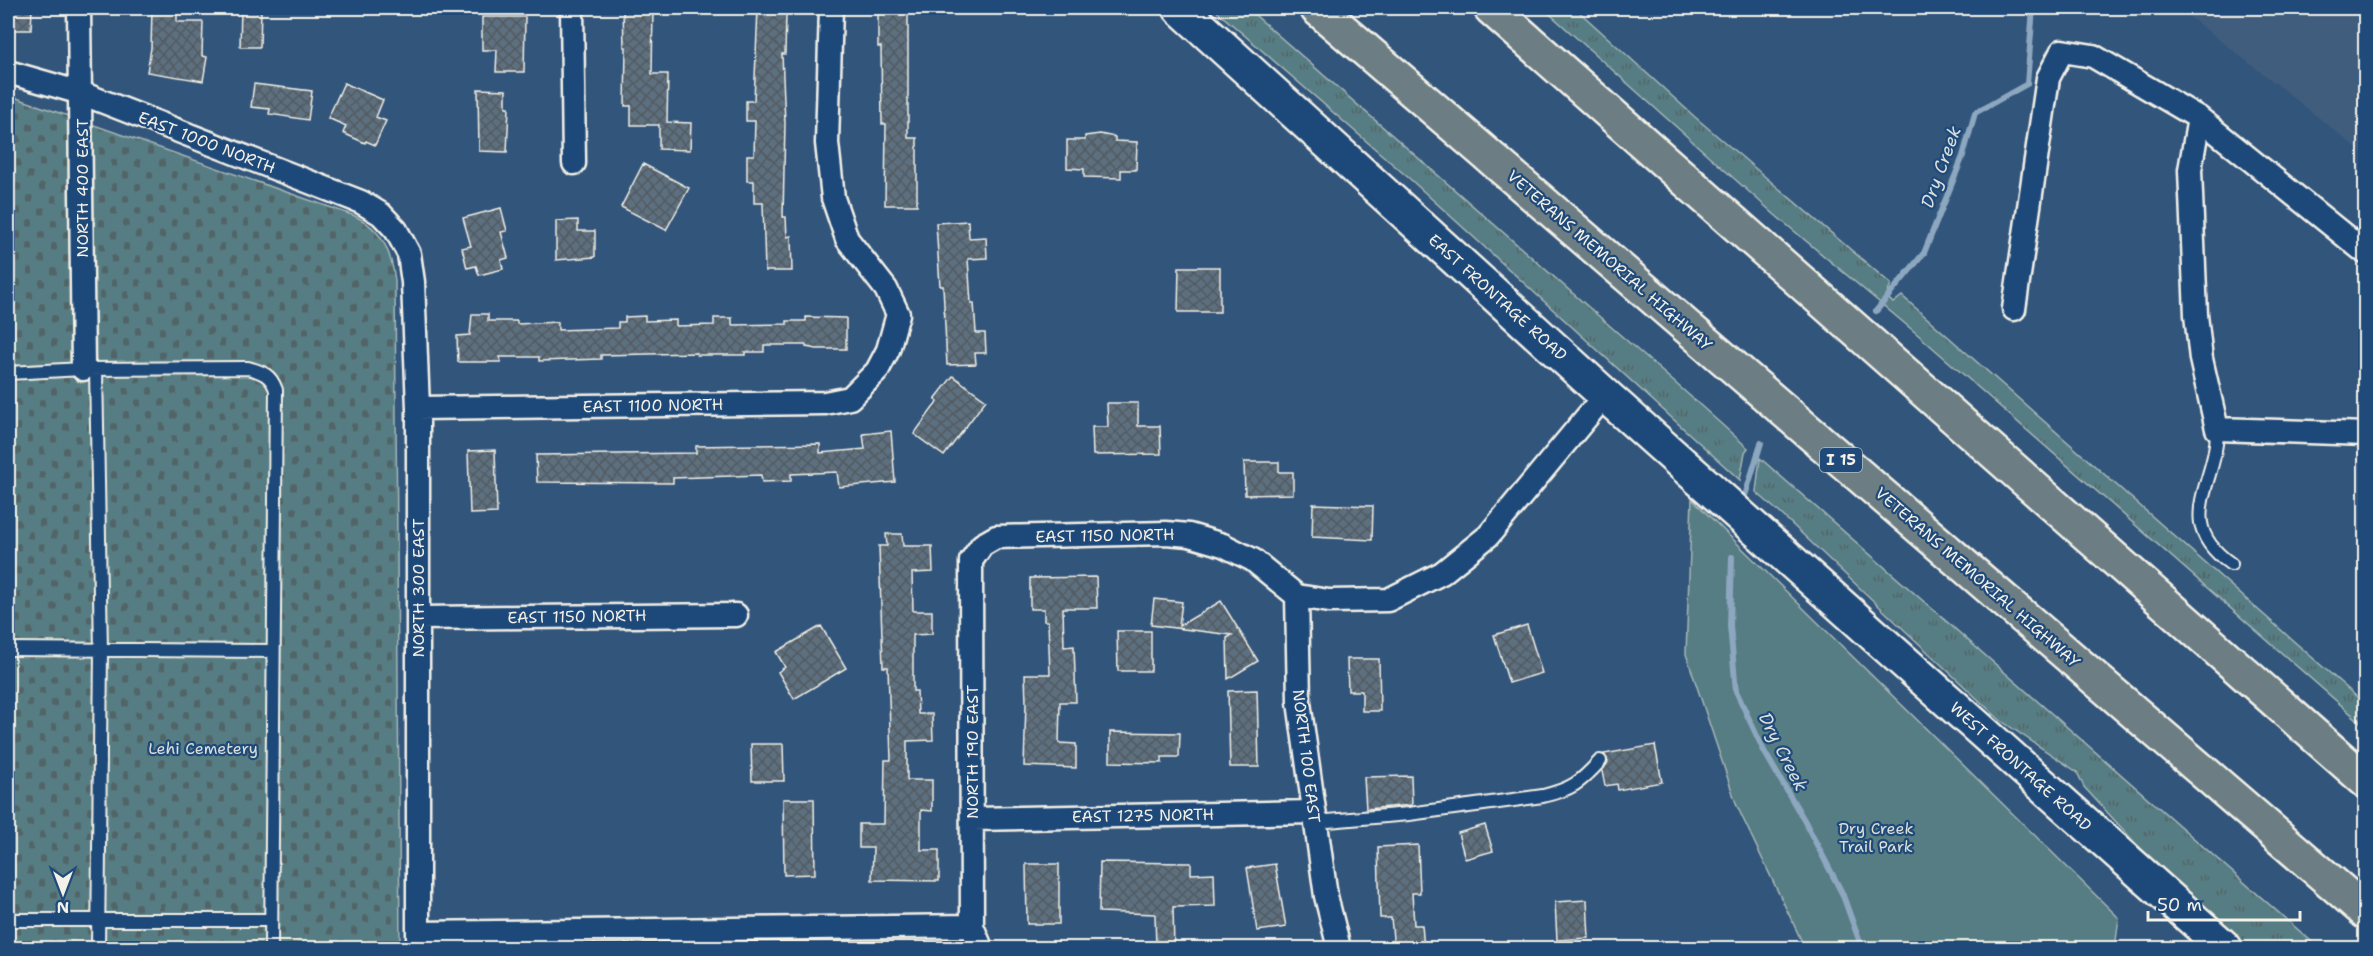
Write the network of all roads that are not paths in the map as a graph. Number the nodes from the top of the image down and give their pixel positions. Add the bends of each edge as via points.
1 (79, 8) edge
2 (572, 8) edge
3 (831, 8) edge
4 (1180, 8) edge
5 (1317, 8) edge
6 (1491, 8) edge
7 (8, 72) edge
8 (81, 93) junction
9 (2199, 117) junction
10 (573, 163) dead end
11 (396, 230) joint
12 (2366, 253) edge
13 (2014, 309) dead end
14 (89, 369) junction
15 (8, 374) edge
16 (1605, 395) junction
17 (418, 408) junction
18 (2217, 429) junction
19 (2366, 434) edge
20 (974, 555) joint
21 (2231, 564) dead end
22 (1817, 584) joint
23 (1297, 596) junction
24 (736, 615) dead end
25 (418, 618) junction
26 (8, 650) edge
27 (101, 651) junction
28 (273, 651) junction
29 (1600, 761) dead end
30 (2366, 781) edge
31 (1315, 817) junction
32 (973, 819) junction
33 (2366, 912) edge
34 (98, 919) junction
35 (8, 920) edge
36 (272, 921) junction
37 (972, 926) junction
38 (855, 938) edge
39 (418, 940) edge
40 (98, 948) edge
41 (272, 948) edge
42 (981, 948) edge
43 (1339, 948) edge
44 (2225, 948) edge

1 - 8 street, NORTH 400 EAST
2 - 10 street
3 - 17 street, EAST 1100 NORTH via 827,143 833,198 847,239 886,289 898,314 888,350 877,371 850,398 825,403
4 - 16 street, EAST FRONTAGE ROAD
5 - 33 highway, VETERANS MEMORIAL HIGHWAY / I 15
6 - 30 highway
7 - 8 street, EAST 1000 NORTH
8 - 11 street, EAST 1000 NORTH via 361,202 381,214
8 - 14 street, NORTH 400 EAST
9 - 12 street
9 - 13 street via 2092,56 2062,51 2048,78
9 - 18 street via 2190,170 2196,315 2201,359
11 - 17 street, NORTH 300 EAST via 409,254 414,282
14 - 15 lane
14 - 27 lane
14 - 28 lane via 248,369 262,372 272,380 276,390
16 - 22 street, EAST FRONTAGE ROAD
16 - 23 street via 1488,536 1442,573 1388,600 1329,601
17 - 25 street, NORTH 300 EAST
18 - 19 street
18 - 21 lane via 2217,447 2199,513 2202,531 2218,556
20 - 23 street, EAST 1150 NORTH via 982,544 996,537 1189,535 1223,544 1253,560
20 - 32 street, NORTH 190 EAST
22 - 44 street, WEST FRONTAGE ROAD
23 - 31 street, NORTH 100 EAST via 1299,702
24 - 25 street, EAST 1150 NORTH
25 - 39 street, NORTH 300 EAST
26 - 27 lane
27 - 28 lane
27 - 34 lane
28 - 36 lane
29 - 31 lane via 1583,780 1564,791 1543,796 1409,814
31 - 32 street, EAST 1275 NORTH
31 - 43 street, NORTH 100 EAST via 1326,896
32 - 37 street, NORTH 190 EAST
34 - 35 lane
34 - 36 lane
34 - 40 lane
36 - 41 lane
37 - 38 street
37 - 42 street, NORTH 190 EAST
38 - 39 street

